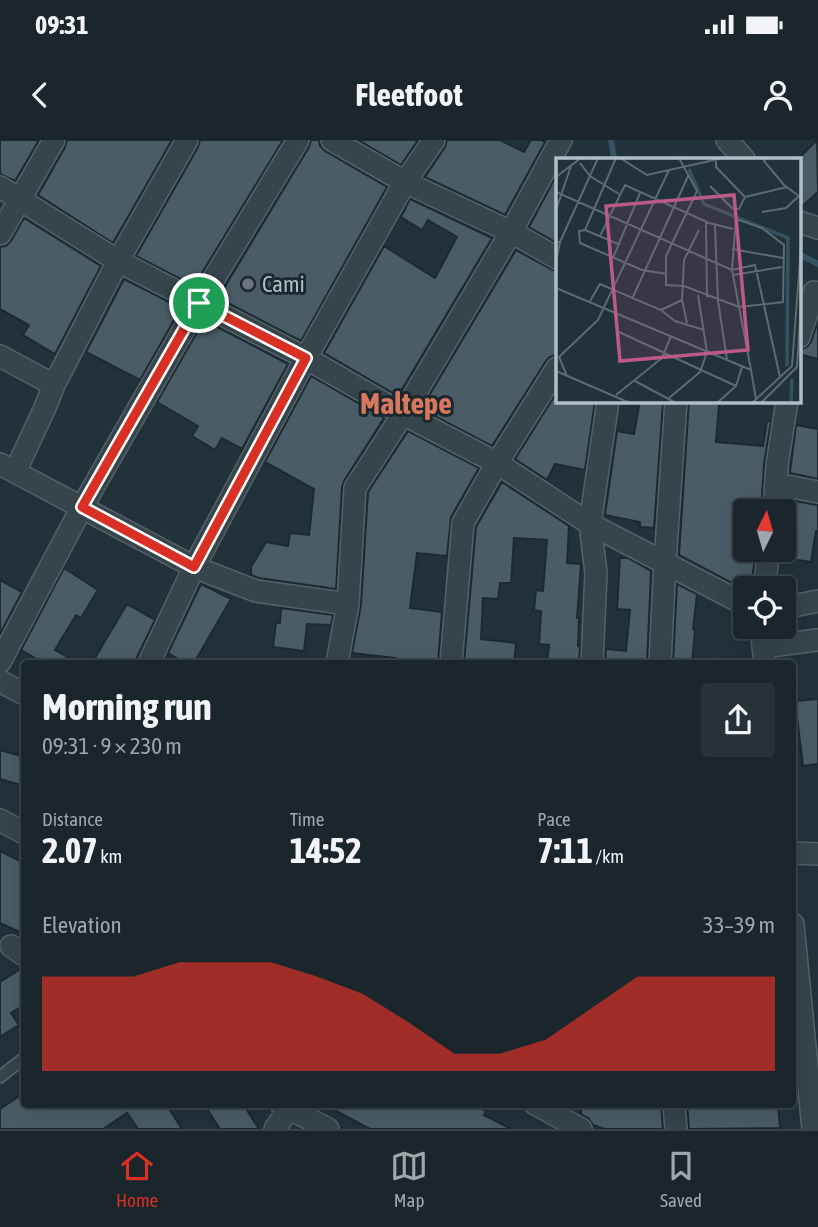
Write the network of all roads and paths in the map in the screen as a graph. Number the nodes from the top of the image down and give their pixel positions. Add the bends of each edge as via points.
1 (54, 140) edge
2 (187, 140) edge
3 (298, 140) edge
4 (331, 140) edge
5 (434, 140) edge
6 (561, 140) edge
7 (727, 140) edge
8 (743, 158) edge
9 (405, 182) junction
10 (0, 187) edge
11 (20, 200) junction
12 (800, 222) edge
13 (818, 228) edge
14 (511, 233) junction
15 (0, 234) edge
16 (556, 257) edge
17 (118, 261) junction
18 (818, 294) edge
19 (199, 303) junction
20 (800, 334) edge
21 (0, 356) edge
22 (306, 358) junction
23 (556, 370) edge
24 (54, 385) junction
25 (608, 402) edge
26 (676, 402) edge
27 (787, 402) edge
28 (403, 414) junction
29 (497, 463) junction
30 (8, 468) edge
31 (776, 484) junction
32 (818, 492) edge
33 (775, 499) edge
34 (82, 507) junction
35 (590, 524) junction
36 (665, 562) junction
37 (194, 567) junction
38 (733, 598) edge
39 (818, 601) edge
40 (348, 604) junction
41 (796, 606) edge
42 (818, 640) edge
43 (763, 646) edge
44 (150, 660) edge
45 (338, 660) edge
46 (451, 660) edge
47 (592, 660) edge
48 (660, 660) edge
49 (0, 662) edge
50 (0, 681) edge
51 (21, 692) edge
52 (0, 820) edge
53 (21, 831) edge
54 (796, 853) edge
55 (818, 854) edge
56 (796, 955) edge
57 (21, 1060) edge
58 (0, 1077) edge
59 (286, 1108) edge
60 (291, 1108) edge
61 (542, 1108) edge
62 (674, 1108) edge
63 (559, 1117) edge
64 (275, 1129) edge
65 (328, 1129) edge
66 (580, 1129) edge
67 (676, 1129) edge
68 (813, 1129) edge

1 - 11 street
2 - 17 street
3 - 19 street
4 - 9 street
5 - 9 street
6 - 14 street
7 - 8 street
9 - 14 street
9 - 22 street
10 - 11 street
11 - 15 street
11 - 17 street
12 - 13 street
14 - 16 street
14 - 28 street
17 - 19 street
17 - 24 street
18 - 20 street via 814,292
19 - 22 street
19 - 34 street
21 - 24 street
22 - 28 street
22 - 37 street
23 - 29 street
24 - 30 street
25 - 35 street
26 - 36 street
27 - 31 street
28 - 29 street
28 - 40 street via 355,488
29 - 35 street
29 - 46 street via 463,523
30 - 34 street
31 - 32 street
31 - 33 street
34 - 37 street
34 - 49 street
35 - 36 street
35 - 47 street via 596,573
36 - 38 street
36 - 48 street
37 - 40 street via 256,591
37 - 44 street
39 - 41 street
40 - 45 street
42 - 43 street
50 - 51 street
52 - 53 street
54 - 55 street
56 - 68 street
57 - 58 lane
59 - 64 street
60 - 65 street
61 - 63 street
62 - 67 street
63 - 66 street

